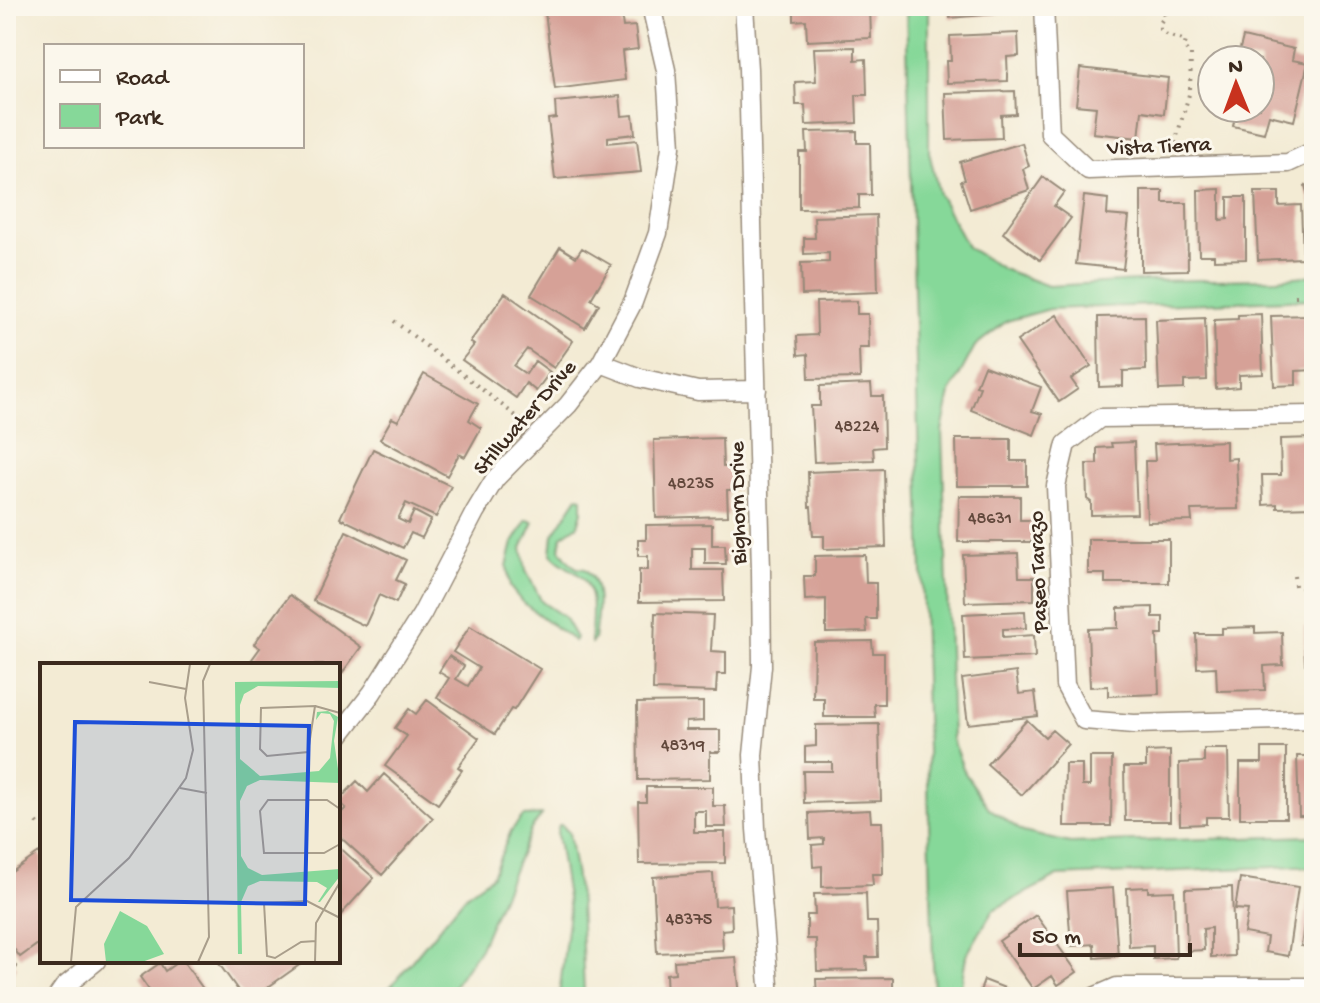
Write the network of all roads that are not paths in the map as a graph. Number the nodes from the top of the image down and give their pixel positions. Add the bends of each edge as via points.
1 (651, 6) edge
2 (744, 6) edge
3 (1044, 6) edge
4 (1314, 151) edge
5 (601, 363) junction
6 (757, 390) junction
7 (1314, 415) edge
8 (1314, 719) edge
9 (340, 734) edge
10 (94, 963) edge
11 (1314, 987) edge
12 (57, 997) edge
13 (770, 997) edge
14 (1094, 997) edge

1 - 5 street, Stillwater Drive via 666,70 671,147 658,233 633,302
2 - 6 street, Bighorn Drive
3 - 4 street, Vista Tierra via 1050,134 1088,170 1288,163
5 - 6 street via 698,391
5 - 9 street, Stillwater Drive via 495,479 422,614
6 - 13 street, Bighorn Drive via 762,666 753,755
7 - 8 street, Paseo Tarazo via 1100,418 1066,444 1056,486 1065,685 1084,720 1134,724
10 - 12 street
11 - 14 street via 1117,987

